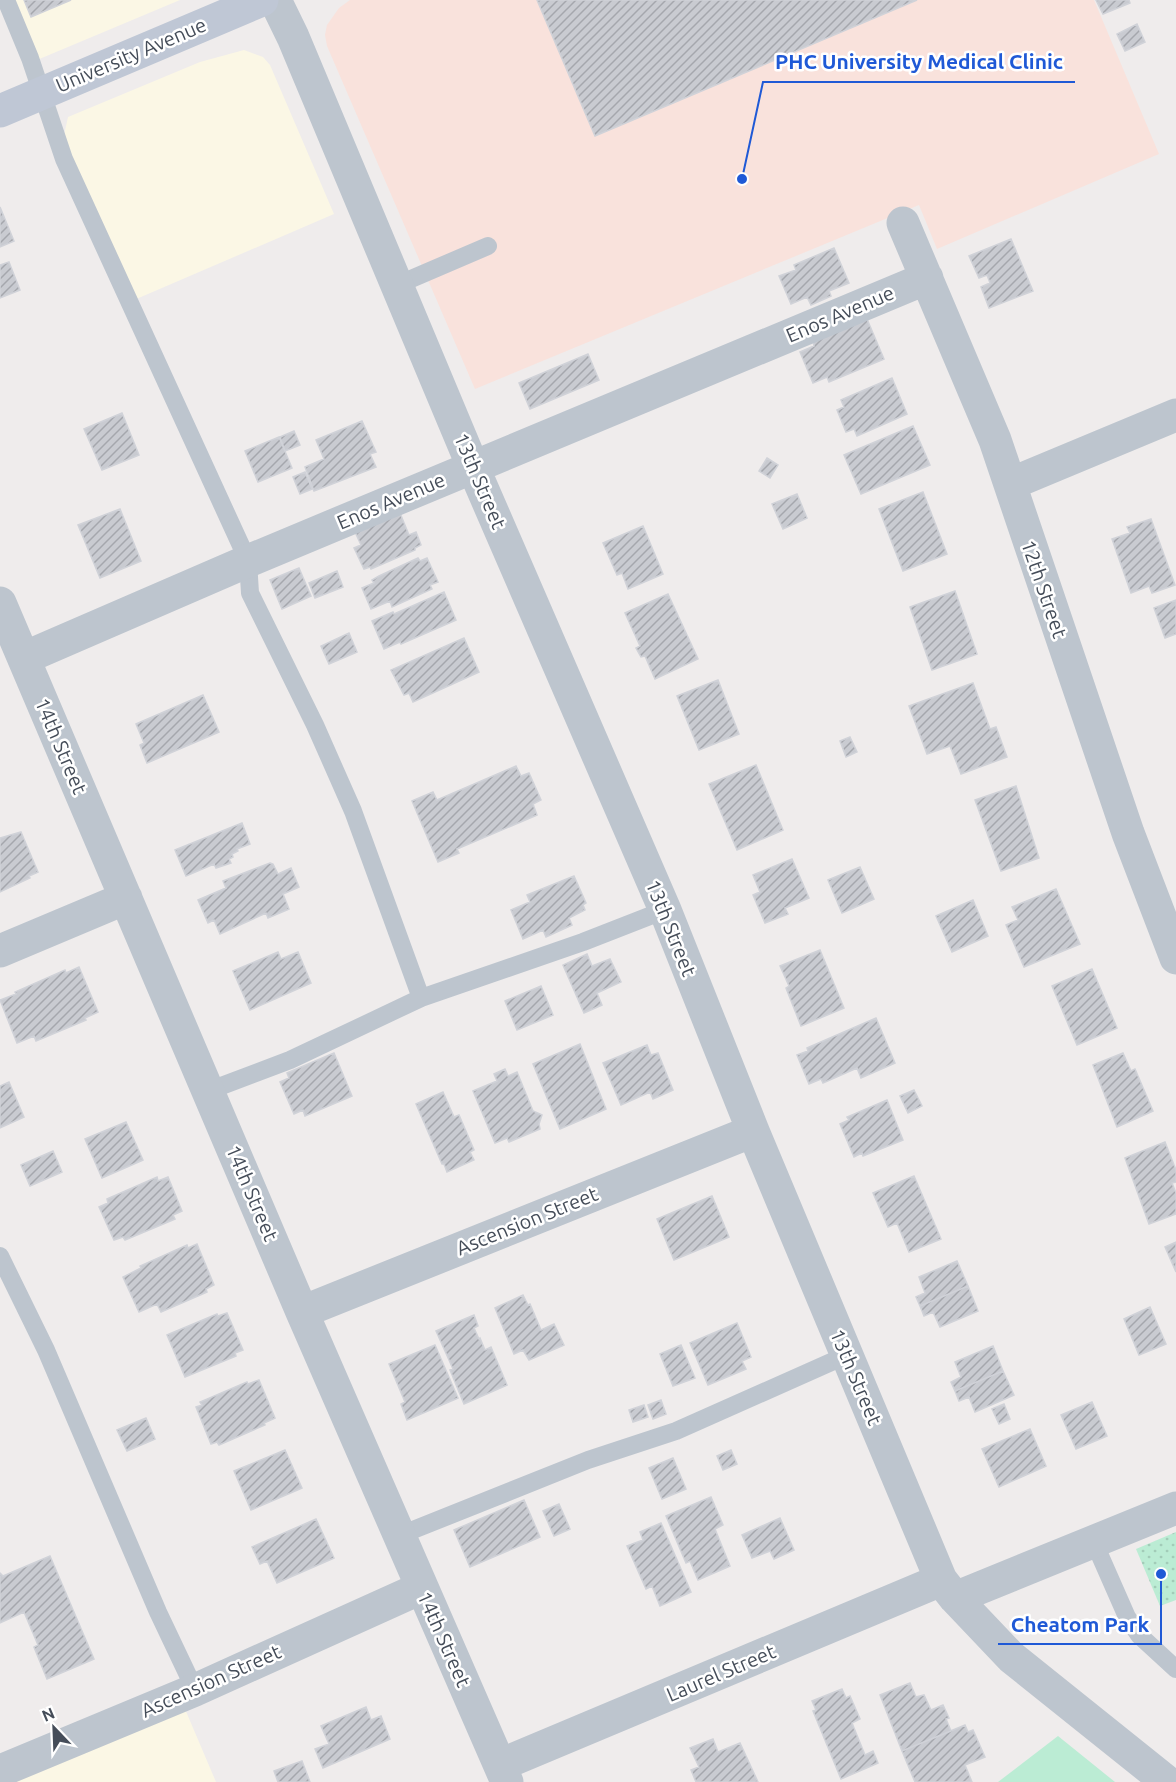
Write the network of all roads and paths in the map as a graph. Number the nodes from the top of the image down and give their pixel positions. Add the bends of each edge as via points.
1 (6, 0) edge
2 (262, 0) edge
3 (274, 0) edge
4 (41, 93) junction
5 (0, 111) edge
6 (903, 223) dead end
7 (488, 246) dead end
8 (927, 278) junction
9 (397, 285) junction
10 (1176, 415) edge
11 (473, 467) junction
12 (1010, 484) junction
13 (248, 561) junction
14 (0, 603) edge
15 (24, 658) junction
16 (126, 898) junction
17 (665, 910) junction
18 (1170, 923) edge
19 (0, 951) edge
20 (1176, 958) edge
21 (421, 998) junction
22 (208, 1091) junction
23 (753, 1131) junction
24 (0, 1256) edge
25 (302, 1312) junction
26 (847, 1355) junction
27 (1176, 1508) edge
28 (399, 1536) junction
29 (1094, 1542) junction
30 (421, 1588) junction
31 (948, 1589) junction
32 (1176, 1669) edge
33 (195, 1690) junction
34 (0, 1771) edge
35 (503, 1774) edge
36 (1167, 1782) edge

1 - 4 lane
2 - 4 main road, University Avenue
3 - 9 street, 13th Street
4 - 5 main road, University Avenue
4 - 13 lane via 64,159
6 - 8 street, 12th Street
7 - 9 lane
8 - 11 street, Enos Avenue
8 - 12 street, 12th Street
9 - 11 street, 13th Street
10 - 12 street
11 - 13 street, Enos Avenue
11 - 17 street, 13th Street
12 - 18 street, 12th Street via 1124,821
13 - 15 street, Enos Avenue
13 - 21 lane via 250,593 353,811
14 - 15 street, 14th Street
15 - 16 street, 14th Street
16 - 19 street
16 - 22 street, 14th Street
17 - 21 lane
17 - 23 street, 13th Street
18 - 20 street, 12th Street
21 - 22 lane via 290,1060
22 - 25 street, 14th Street
23 - 25 street, Ascension Street
23 - 26 street, 13th Street
24 - 33 lane via 46,1350
25 - 28 street, 14th Street
26 - 28 lane via 676,1431 588,1460
26 - 31 street, 13th Street
27 - 29 street, Laurel Street
28 - 30 street, 14th Street
29 - 31 street, Laurel Street
29 - 32 lane via 1127,1617 1139,1635
30 - 33 street, Ascension Street
30 - 35 street, 14th Street
31 - 35 street, Laurel Street
31 - 36 street, 13th Street via 1011,1657
33 - 34 street, Ascension Street

